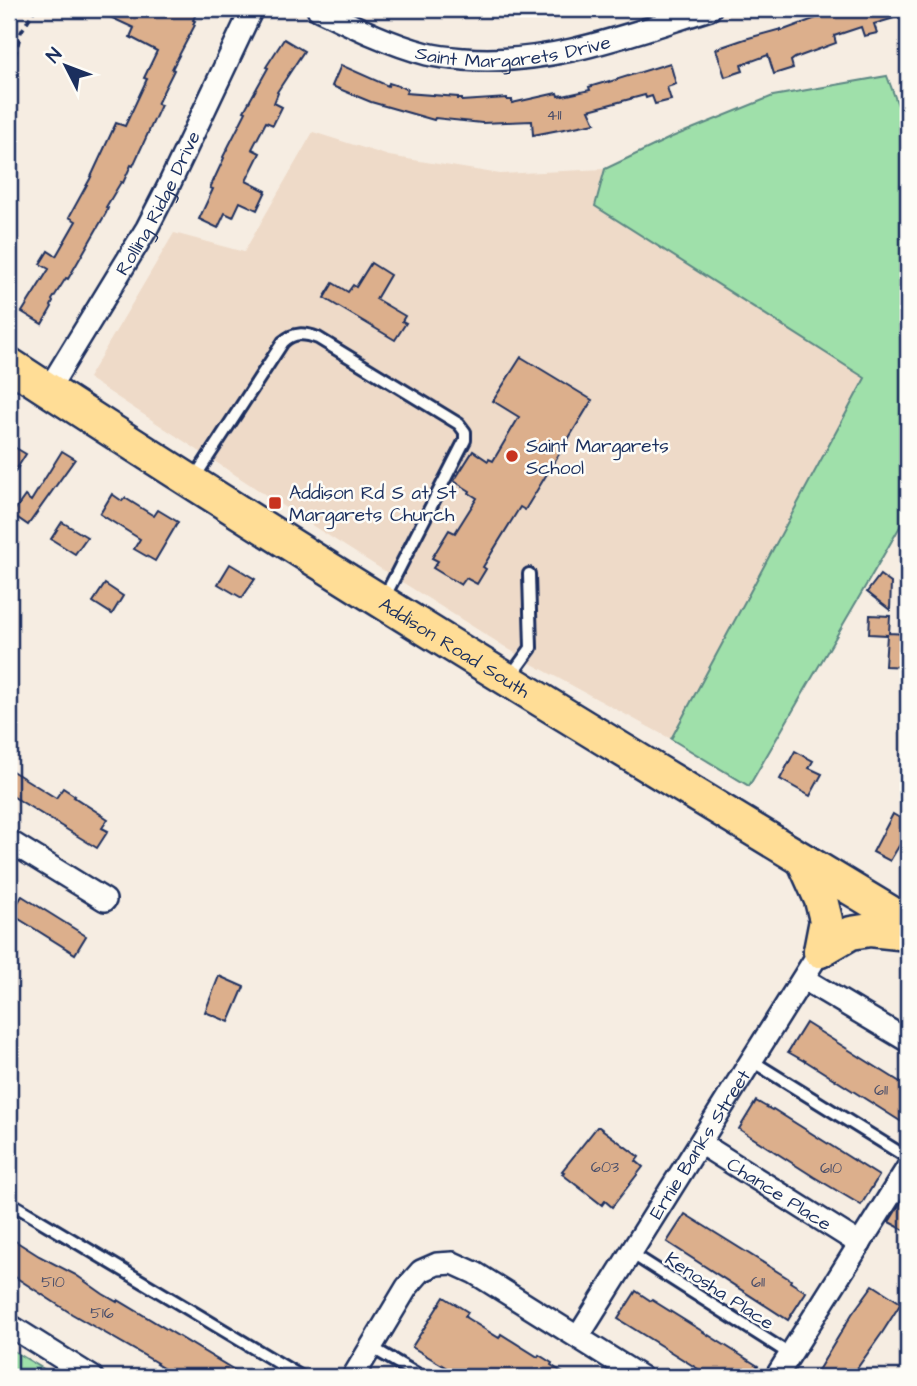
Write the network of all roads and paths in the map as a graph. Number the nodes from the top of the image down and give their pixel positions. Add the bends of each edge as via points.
1 (35, 9) edge
2 (252, 9) edge
3 (318, 9) edge
4 (710, 9) edge
5 (9, 80) edge
6 (9, 364) edge
7 (48, 390) junction
8 (191, 483) junction
9 (529, 575) dead end
10 (382, 601) junction
11 (509, 679) junction
12 (9, 841) edge
13 (803, 860) junction
14 (105, 900) dead end
15 (908, 923) edge
16 (908, 934) edge
17 (820, 951) junction
18 (804, 979) junction
19 (908, 1041) edge
20 (752, 1061) junction
21 (700, 1143) junction
22 (908, 1158) edge
23 (908, 1167) edge
24 (9, 1202) edge
25 (860, 1244) junction
26 (631, 1254) junction
27 (9, 1326) edge
28 (578, 1337) junction
29 (372, 1347) junction
30 (791, 1355) junction
31 (92, 1377) edge
32 (302, 1377) edge
33 (353, 1377) edge
34 (422, 1377) edge
35 (641, 1377) edge
36 (776, 1377) edge

1 - 5 path via 21,32
2 - 7 street, Rolling Ridge Drive via 147,228
3 - 4 street, Saint Margarets Drive via 428,55 480,60 560,54
6 - 7 main road, Addison Road South
7 - 8 main road, Addison Road South
8 - 10 main road, Addison Road South
8 - 10 lane via 283,342 300,333 318,338 448,417 465,432 465,440
9 - 11 lane via 531,648
10 - 11 main road, Addison Road South
11 - 13 main road, Addison Road South
12 - 14 street
13 - 15 main road, Addison Road South
13 - 17 main road via 826,920
16 - 17 main road via 851,933
17 - 18 street, Ernie Banks Street
18 - 19 street
18 - 20 street, Ernie Banks Street
20 - 21 street, Ernie Banks Street
20 - 22 lane
21 - 25 street, Chance Place
21 - 26 street, Ernie Banks Street
23 - 25 street
24 - 32 lane
25 - 30 street
26 - 28 street, Ernie Banks Street
26 - 30 lane, Kenosha Place
27 - 31 street
28 - 29 street via 475,1273 453,1264 438,1264 421,1271 407,1287
28 - 35 street
29 - 33 street
29 - 34 lane
30 - 36 street

